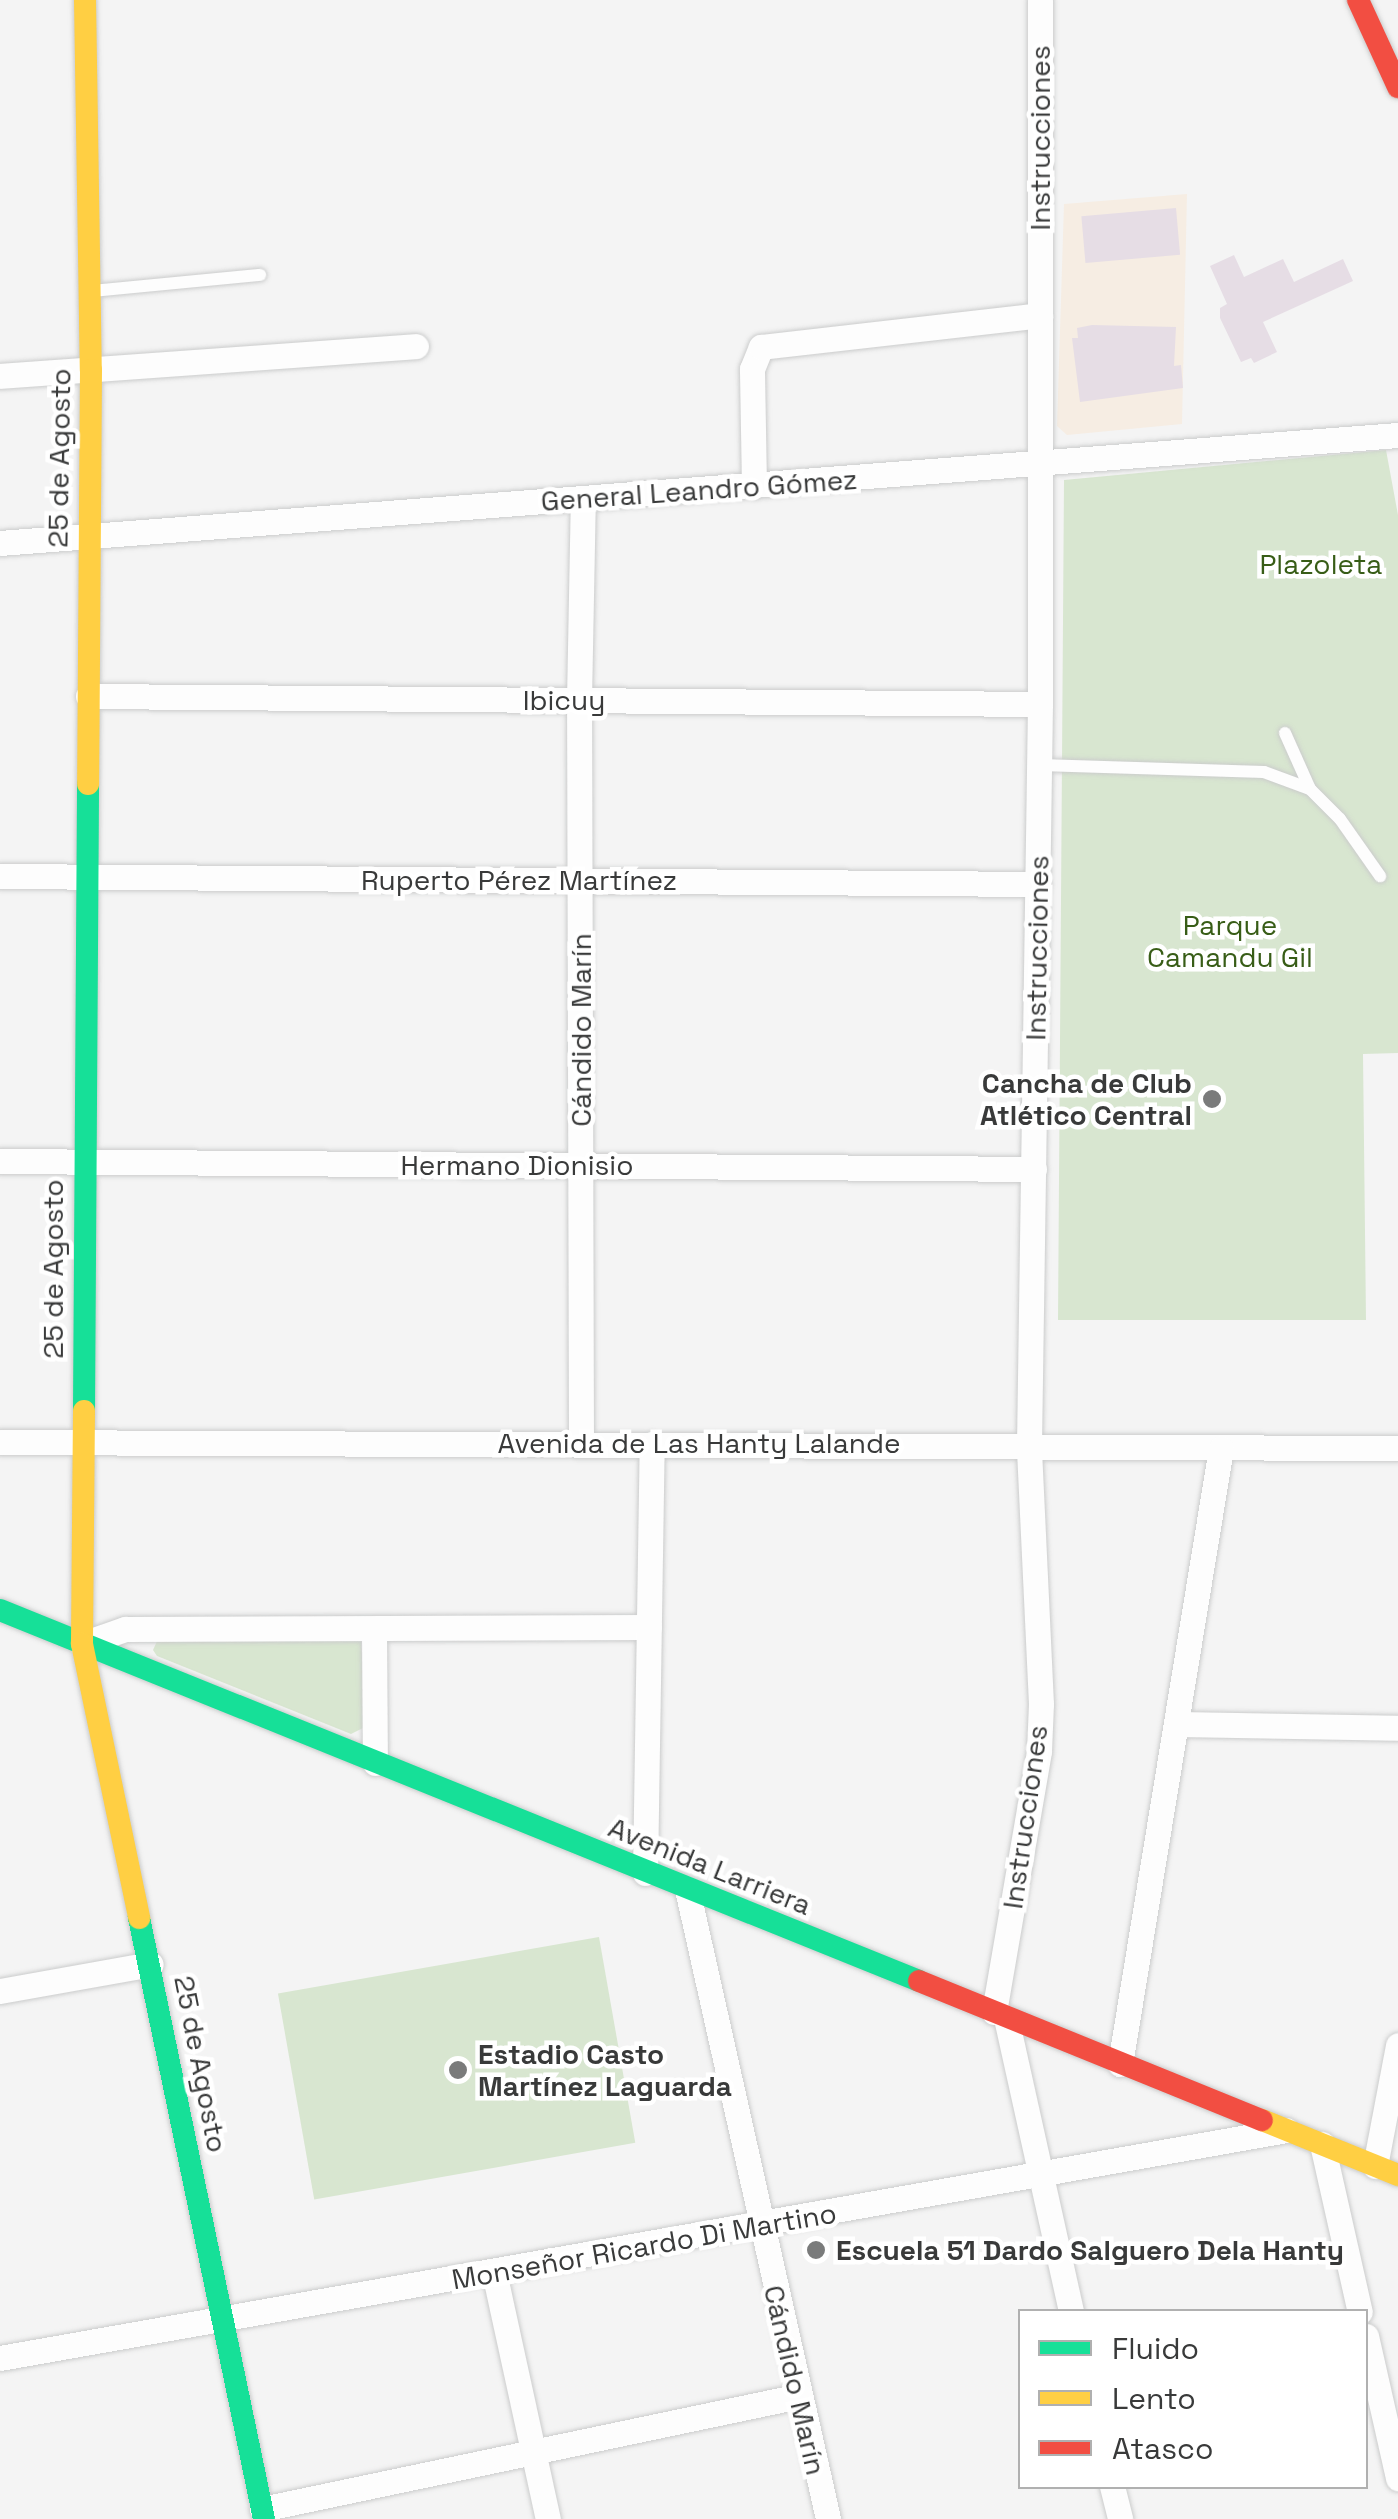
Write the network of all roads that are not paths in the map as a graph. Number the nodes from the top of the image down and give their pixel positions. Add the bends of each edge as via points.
1 (84, 0) edge
2 (1040, 0) edge
3 (1358, 0) edge
4 (1398, 87) edge
5 (260, 275) dead end
6 (90, 292) junction
7 (1040, 314) junction
8 (416, 346) dead end
9 (91, 370) junction
10 (0, 376) edge
11 (1398, 436) edge
12 (1038, 465) junction
13 (754, 486) junction
14 (584, 499) junction
15 (87, 535) junction
16 (0, 542) edge
17 (88, 696) junction
18 (579, 700) junction
19 (1040, 704) junction
20 (1285, 733) dead end
21 (1040, 765) junction
22 (1310, 788) junction
23 (0, 876) edge
24 (1380, 876) dead end
25 (86, 877) junction
26 (580, 880) junction
27 (1038, 884) junction
28 (0, 1162) edge
29 (84, 1162) junction
30 (582, 1165) junction
31 (1034, 1168) junction
32 (0, 1442) edge
33 (82, 1442) junction
34 (582, 1442) junction
35 (652, 1444) junction
36 (1029, 1446) junction
37 (1221, 1448) junction
38 (1398, 1448) edge
39 (0, 1610) edge
40 (649, 1627) junction
41 (374, 1629) junction
42 (82, 1644) junction
43 (1176, 1724) junction
44 (1398, 1728) edge
45 (374, 1763) junction
46 (645, 1872) junction
47 (687, 1889) junction
48 (151, 1964) junction
49 (0, 1991) edge
50 (1000, 2015) junction
51 (1398, 2045) edge
52 (1120, 2064) junction
53 (1286, 2130) junction
54 (1322, 2144) junction
55 (1386, 2170) edge
56 (1039, 2176) junction
57 (759, 2227) junction
58 (494, 2272) junction
59 (1070, 2309) edge
60 (1359, 2309) edge
61 (221, 2320) junction
62 (1368, 2345) edge
63 (0, 2358) edge
64 (799, 2396) junction
65 (533, 2452) junction
66 (1398, 2478) edge
67 (1113, 2489) edge
68 (263, 2514) edge
69 (548, 2519) edge
70 (828, 2519) edge
71 (1120, 2519) edge

1 - 6 main road, 25 de Agosto
2 - 7 street, Instrucciones
3 - 4 main road
5 - 6 lane
6 - 9 main road, 25 de Agosto
7 - 12 street, Instrucciones
7 - 13 street via 761,347 752,369
8 - 9 street
9 - 10 street
9 - 15 main road, 25 de Agosto
11 - 12 street, General Leandro Gómez
12 - 13 street, General Leandro Gómez
12 - 19 street, Instrucciones
13 - 14 street, General Leandro Gómez
14 - 15 street, General Leandro Gómez
14 - 18 street, Cándido Marín
15 - 16 street, General Leandro Gómez
15 - 17 main road, 25 de Agosto
17 - 18 street, Ibicuy
17 - 25 main road, 25 de Agosto
18 - 19 street, Ibicuy
18 - 26 street, Cándido Marín
19 - 21 street, Instrucciones
20 - 22 lane
21 - 22 lane via 1264,772
21 - 27 street, Instrucciones
22 - 24 lane
23 - 25 street, Ruperto Pérez Martínez
25 - 26 street, Ruperto Pérez Martínez
25 - 29 main road, 25 de Agosto
26 - 27 street, Ruperto Pérez Martínez
26 - 30 street, Cándido Marín
27 - 31 street, Instrucciones
28 - 29 street, Hermano Dionisio
29 - 30 street, Hermano Dionisio
29 - 33 main road, 25 de Agosto
30 - 31 street, Hermano Dionisio
30 - 34 street, Cándido Marín
31 - 36 street, Instrucciones
32 - 33 street, Avenida de Las Hanty Lalande
33 - 34 street, Avenida de Las Hanty Lalande
33 - 42 main road, 25 de Agosto
34 - 35 street, Avenida de Las Hanty Lalande
35 - 36 street, Avenida de Las Hanty Lalande
35 - 40 street
36 - 37 street, Avenida de Las Hanty Lalande
36 - 50 street, Instrucciones via 1039,1751
37 - 38 street, Avenida de Las Hanty Lalande
37 - 43 street
39 - 42 main road, Avenida Larriera
40 - 41 street
40 - 46 street
41 - 42 street via 125,1629
41 - 45 street
42 - 45 main road, Avenida Larriera
42 - 48 main road, 25 de Agosto
43 - 44 street
43 - 52 street
45 - 46 main road, Avenida Larriera
46 - 47 main road, Avenida Larriera
47 - 50 main road, Avenida Larriera
47 - 57 street, Cándido Marín
48 - 49 street
48 - 61 main road, 25 de Agosto
50 - 52 main road, Avenida Larriera
50 - 56 street, Instrucciones
51 - 55 street
52 - 53 main road, Avenida Larriera
53 - 54 main road, Avenida Larriera
53 - 56 street, Monseñor Ricardo Di Martino
54 - 55 main road, Avenida Larriera
54 - 60 street
56 - 57 street, Monseñor Ricardo Di Martino
56 - 59 street, Instrucciones
57 - 58 street, Monseñor Ricardo Di Martino
57 - 64 street, Cándido Marín
58 - 61 street, Monseñor Ricardo Di Martino
58 - 65 street
61 - 63 street, Monseñor Ricardo Di Martino
61 - 68 main road, 25 de Agosto
62 - 66 street
64 - 65 street
64 - 70 street, Cándido Marín
65 - 68 street
65 - 69 street
67 - 71 street

